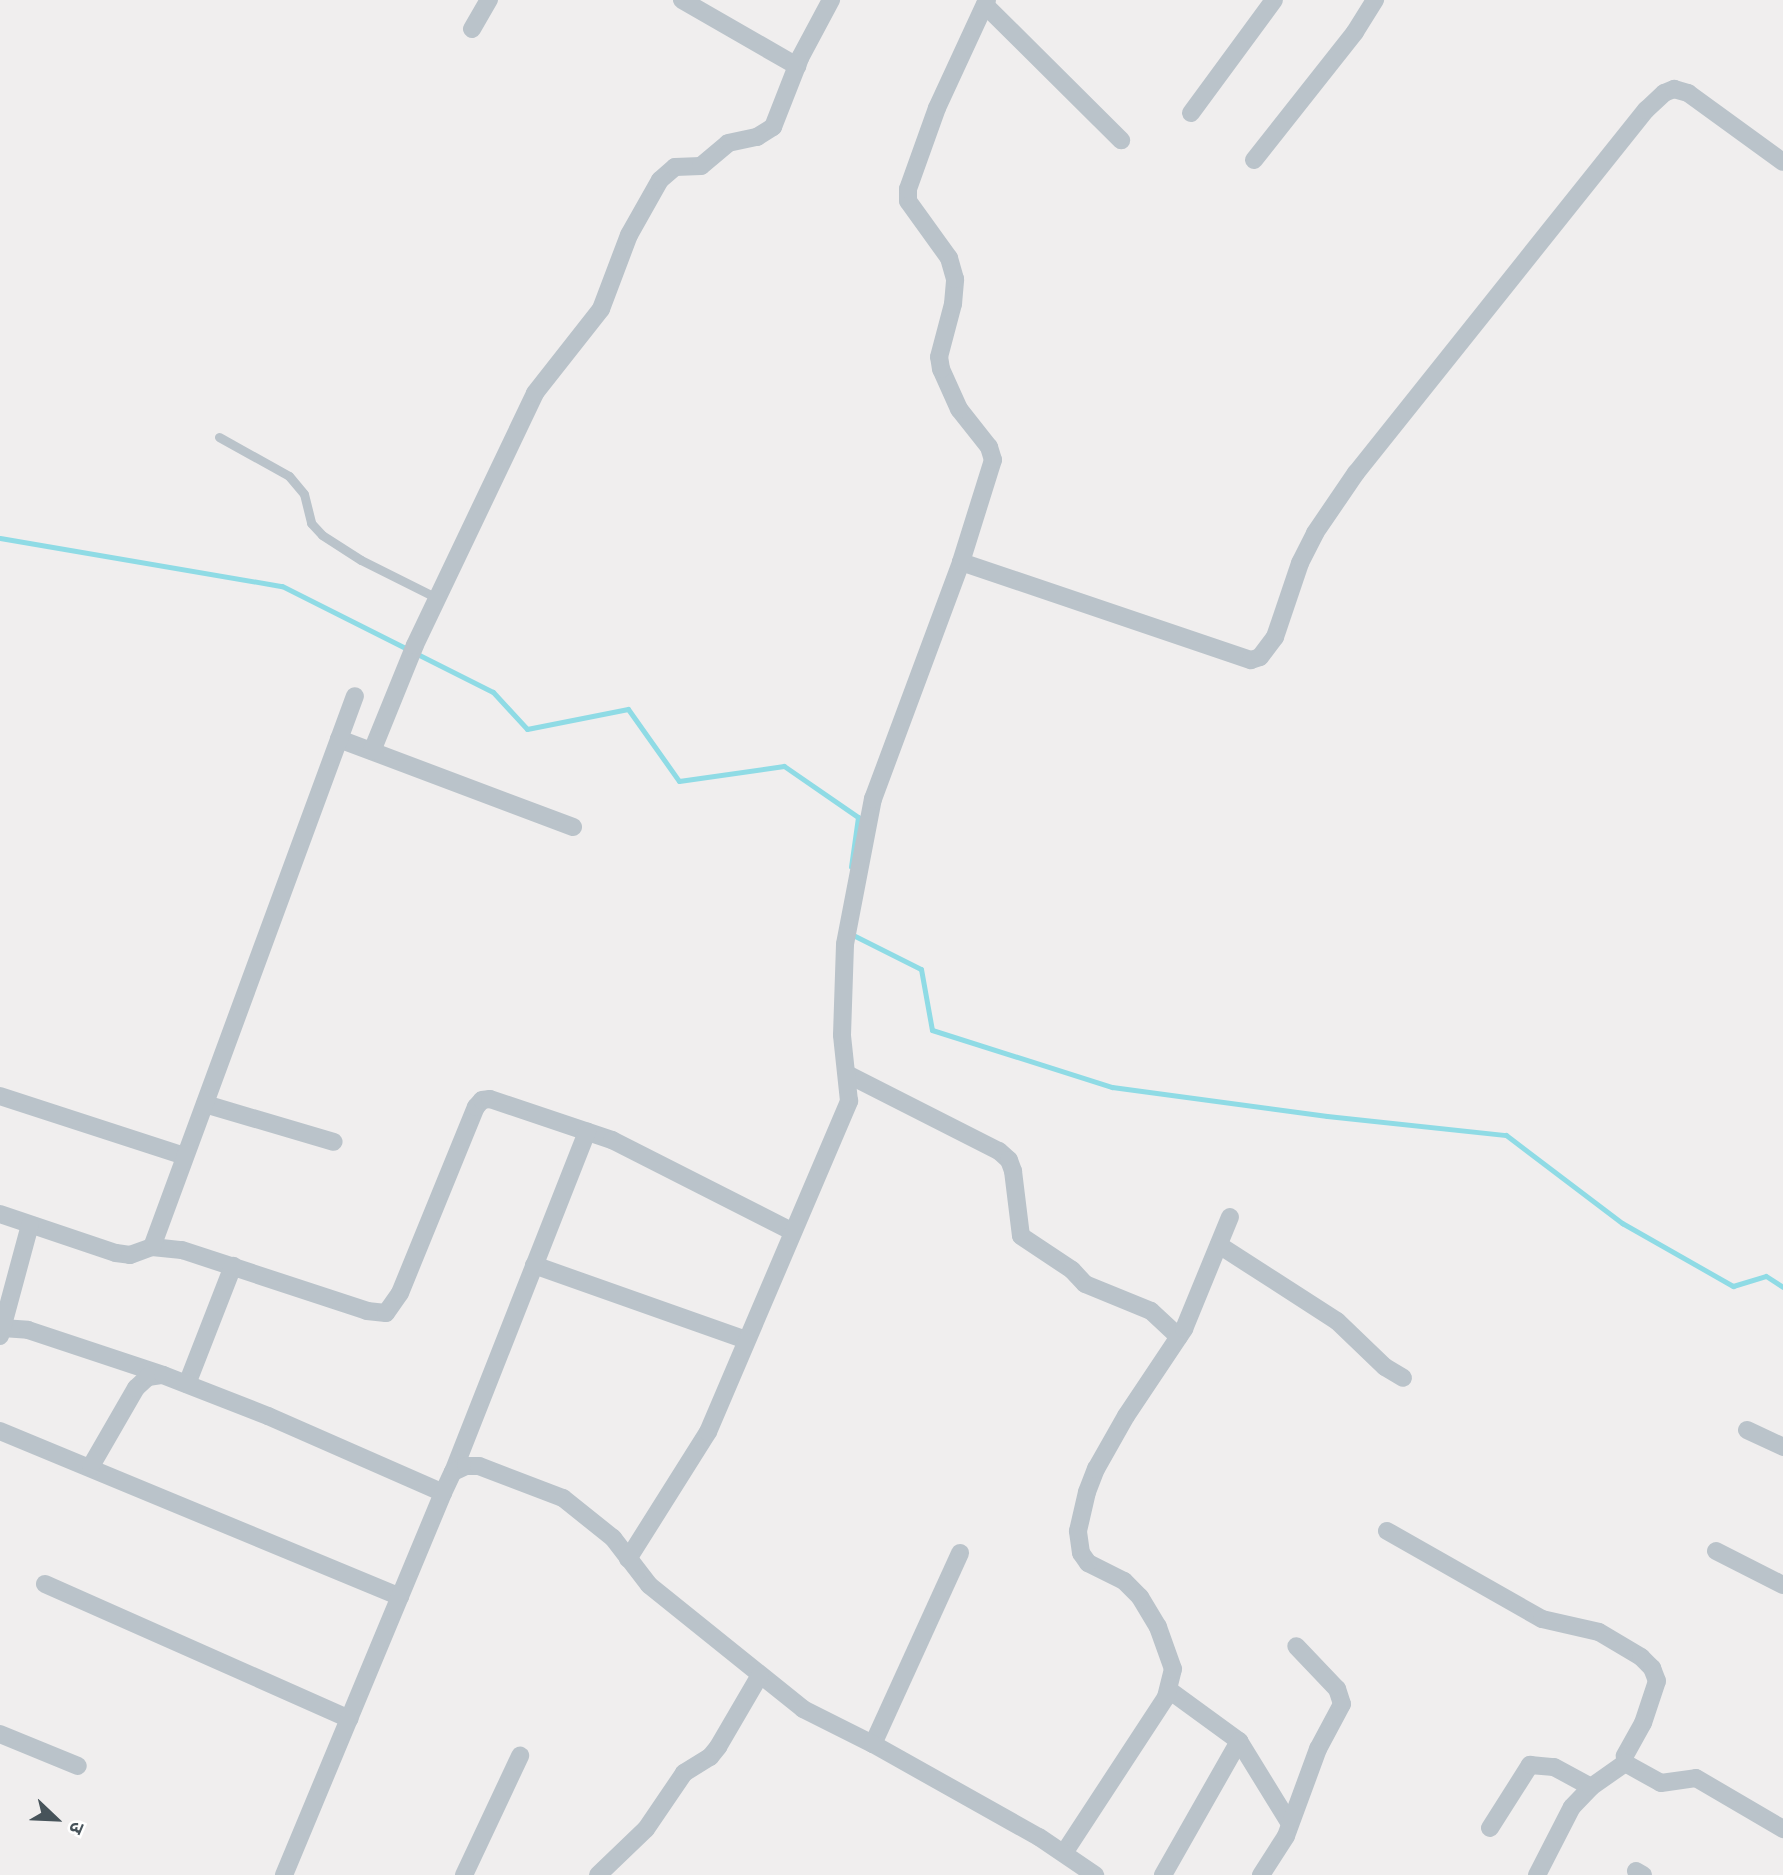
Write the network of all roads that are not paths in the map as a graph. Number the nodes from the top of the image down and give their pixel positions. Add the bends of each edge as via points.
1 (489, 0) edge
2 (682, 0) edge
3 (831, 0) edge
4 (1274, 0) edge
5 (1375, 0) edge
6 (986, 2) edge
7 (472, 29) dead end
8 (797, 66) junction
9 (1191, 113) dead end
10 (1121, 140) dead end
11 (1254, 160) dead end
12 (1783, 162) edge
13 (219, 437) dead end
14 (961, 562) junction
15 (437, 598) junction
16 (355, 696) dead end
17 (339, 739) junction
18 (372, 751) junction
19 (573, 827) dead end
20 (847, 1074) junction
21 (0, 1096) edge
22 (205, 1104) junction
23 (587, 1131) junction
24 (334, 1142) dead end
25 (185, 1156) junction
26 (0, 1214) edge
27 (1230, 1217) dead end
28 (30, 1225) junction
29 (791, 1231) junction
30 (1219, 1245) junction
31 (152, 1247) junction
32 (534, 1265) junction
33 (233, 1266) junction
34 (1, 1332) edge
35 (1179, 1337) junction
36 (746, 1340) junction
37 (163, 1375) junction
38 (1403, 1378) dead end
39 (187, 1384) junction
40 (1748, 1430) dead end
41 (0, 1431) edge
42 (1783, 1447) edge
43 (91, 1466) junction
44 (453, 1472) junction
45 (443, 1493) junction
46 (1387, 1531) dead end
47 (1716, 1551) dead end
48 (960, 1553) dead end
49 (628, 1559) junction
50 (45, 1584) dead end
51 (1783, 1585) edge
52 (400, 1597) junction
53 (1296, 1646) dead end
54 (760, 1675) junction
55 (1170, 1690) junction
56 (349, 1719) junction
57 (0, 1734) edge
58 (1239, 1741) junction
59 (873, 1744) junction
60 (520, 1756) dead end
61 (1625, 1763) junction
62 (78, 1766) dead end
63 (1591, 1787) junction
64 (1290, 1824) junction
65 (1490, 1828) dead end
66 (1783, 1829) edge
67 (1064, 1853) junction
68 (284, 1875) edge
69 (464, 1875) edge
70 (598, 1875) edge
71 (1095, 1875) edge
72 (1163, 1875) edge
73 (1261, 1875) edge
74 (1536, 1875) edge

1 - 7 street
2 - 8 street
3 - 8 street
4 - 9 street
5 - 11 street
6 - 10 street
6 - 14 street via 958,57 908,189 908,201 948,258 955,279 939,357 941,369 959,410 989,447 993,460
8 - 15 street via 779,118 765,134 728,143 701,166 675,167 660,180 629,235 601,309 535,393
12 - 14 street via 1702,102 1674,89 1646,110 1348,484 1305,553 1275,637 1260,657 1251,660
13 - 15 lane via 289,476 304,494 311,523 321,536
14 - 20 street via 873,799 845,944 842,1035
15 - 18 street
16 - 17 street
17 - 18 street
17 - 22 street
18 - 19 street
20 - 29 street via 849,1101
20 - 35 street via 999,1151 1013,1171 1021,1236 1086,1284 1151,1311
21 - 25 street
22 - 24 street
22 - 25 street
23 - 29 street
23 - 32 street
23 - 33 street via 508,1104 482,1100 400,1293 386,1313 367,1311
25 - 31 street
26 - 28 street
27 - 30 street
28 - 31 street via 116,1253 130,1255
28 - 34 street
29 - 36 street
30 - 35 street
30 - 38 street via 1337,1321
31 - 33 street via 182,1250
32 - 36 street
32 - 44 street
33 - 39 street
34 - 37 street via 28,1329
35 - 55 street via 1096,1469 1078,1544 1088,1563 1124,1581 1147,1608 1171,1657
36 - 49 street via 708,1432
37 - 39 street
37 - 43 street via 148,1377 136,1388
39 - 45 street
40 - 42 street
41 - 43 street
43 - 52 street
44 - 45 street
44 - 49 street via 479,1466 564,1498 601,1525
45 - 52 street
46 - 61 street via 1542,1619 1599,1632 1641,1657 1652,1668 1656,1690
47 - 51 street
48 - 59 street
49 - 54 street via 649,1585
50 - 56 street
52 - 56 street
53 - 64 street via 1337,1689 1342,1704 1318,1749
54 - 59 street via 803,1709
54 - 70 street via 710,1757 684,1773 646,1829
55 - 58 street
55 - 67 street
56 - 68 street
57 - 62 street
58 - 64 street
58 - 72 street
59 - 67 street
60 - 69 street
61 - 63 street
61 - 66 street via 1661,1783 1696,1778
63 - 65 street via 1553,1767 1530,1765
63 - 74 street via 1572,1807
64 - 73 street via 1281,1847
67 - 71 street

